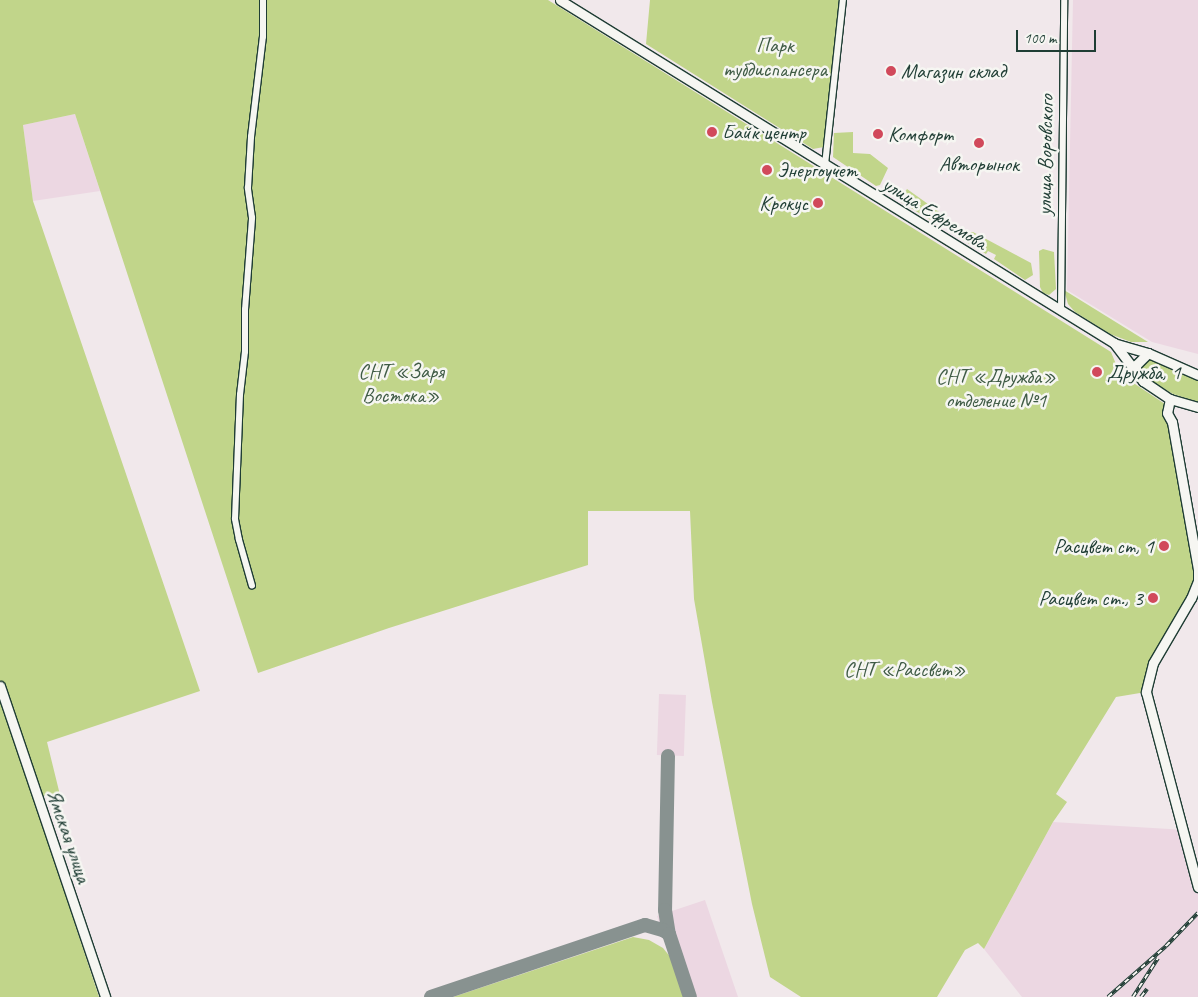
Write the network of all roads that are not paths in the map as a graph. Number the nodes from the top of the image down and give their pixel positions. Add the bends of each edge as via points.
1 (263, 0) edge
2 (560, 0) edge
3 (843, 0) edge
4 (1064, 0) edge
5 (825, 165) junction
6 (1061, 311) junction
7 (1114, 343) junction
8 (1148, 353) junction
9 (1136, 373) junction
10 (1198, 375) edge
11 (1170, 399) junction
12 (1198, 407) edge
13 (252, 586) dead end
14 (0, 686) edge
15 (1198, 887) edge
16 (105, 997) edge

1 - 13 street via 263,37 248,188 252,222 235,519
2 - 5 main road, улица Ефремова
3 - 5 street
4 - 6 street, улица Воровского
5 - 6 main road, улица Ефремова
6 - 7 main road, улица Ефремова
7 - 8 main road, улица Ефремова
7 - 9 main road, улица Ефремова
8 - 9 main road via 1140,358
8 - 10 main road, улица Ефремова
9 - 11 main road, улица Ефремова
11 - 12 main road, улица Ефремова
11 - 15 main road via 1167,413 1172,422 1198,581 1153,663 1146,692
14 - 16 main road, Ямская улица

